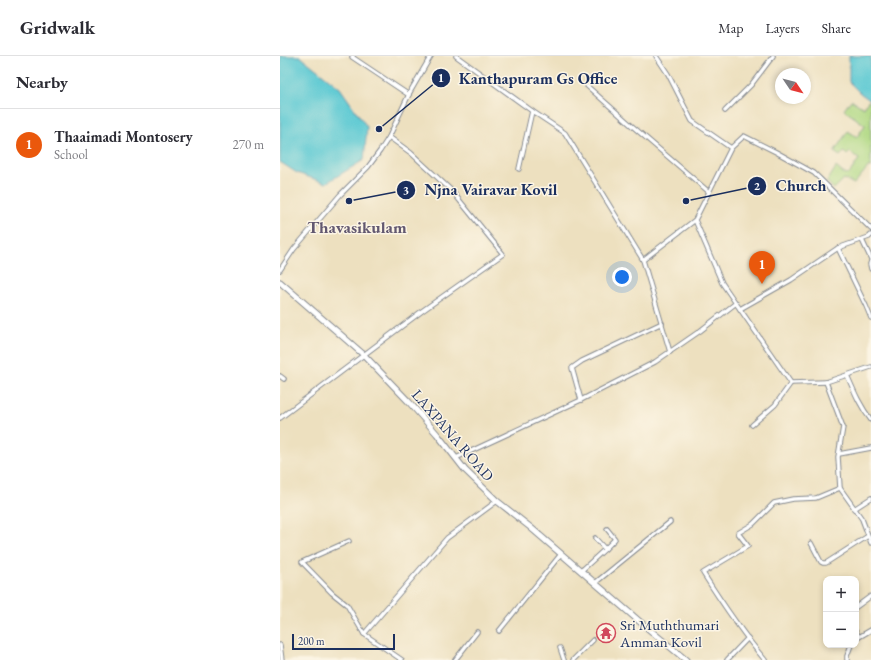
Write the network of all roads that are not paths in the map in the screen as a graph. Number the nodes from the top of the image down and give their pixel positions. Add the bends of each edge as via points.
1 (353, 56) edge
2 (431, 56) edge
3 (456, 56) edge
4 (656, 56) edge
5 (773, 56) edge
6 (588, 86) dead end
7 (408, 95) junction
8 (532, 111) junction
9 (725, 111) dead end
10 (389, 137) junction
11 (731, 148) junction
12 (519, 169) dead end
13 (709, 192) junction
14 (695, 220) junction
15 (871, 229) edge
16 (871, 235) edge
17 (862, 240) junction
18 (838, 248) junction
19 (643, 260) junction
20 (871, 260) edge
21 (871, 269) edge
22 (280, 270) edge
23 (280, 282) edge
24 (736, 303) junction
25 (740, 309) junction
26 (871, 318) edge
27 (662, 323) junction
28 (670, 352) junction
29 (364, 356) junction
30 (871, 366) edge
31 (847, 375) junction
32 (280, 376) edge
33 (284, 379) dead end
34 (826, 382) junction
35 (791, 383) junction
36 (581, 400) junction
37 (280, 418) edge
38 (871, 420) edge
39 (752, 425) dead end
40 (871, 448) edge
41 (839, 454) junction
42 (456, 458) junction
43 (840, 488) junction
44 (871, 498) edge
45 (497, 501) junction
46 (854, 509) junction
47 (670, 522) dead end
48 (607, 529) dead end
49 (868, 536) junction
50 (595, 538) dead end
51 (348, 541) dead end
52 (811, 543) dead end
53 (871, 543) edge
54 (605, 549) junction
55 (561, 554) junction
56 (581, 571) junction
57 (595, 583) junction
58 (871, 596) edge
59 (859, 605) edge
60 (871, 630) edge
61 (499, 631) dead end
62 (477, 632) dead end
63 (364, 634) junction
64 (859, 637) edge
65 (748, 638) junction
66 (594, 640) dead end
67 (280, 645) edge
68 (560, 648) dead end
69 (850, 648) edge
70 (282, 660) edge
71 (402, 660) edge
72 (455, 660) edge
73 (564, 660) edge
74 (573, 660) edge
75 (686, 660) edge
76 (727, 660) edge
77 (765, 660) edge
78 (847, 660) edge

1 - 7 street
2 - 7 street
3 - 8 street
4 - 11 street via 692,121
5 - 9 street via 751,85
6 - 13 street
7 - 10 street
8 - 12 street
8 - 19 street via 566,133
10 - 22 street via 368,167 340,194 294,249
10 - 29 street via 411,153 452,191 503,254
11 - 13 street
11 - 15 street via 744,136 814,173
13 - 14 street
14 - 19 street
14 - 24 street via 722,283
16 - 17 street
17 - 18 street
17 - 20 street
18 - 25 street via 791,280
18 - 26 street
19 - 27 street
20 - 21 street
23 - 29 street, LAXPANA ROAD
24 - 25 street
24 - 28 street
25 - 35 street
27 - 28 street
27 - 36 street via 572,368
28 - 36 street via 656,362
29 - 37 street
29 - 42 street, LAXPANA ROAD via 409,402
30 - 31 street
31 - 34 street
31 - 38 street
32 - 33 street
34 - 35 street
34 - 41 street via 843,427
35 - 39 street via 775,404
36 - 42 street
40 - 41 street
41 - 43 street
42 - 45 street, LAXPANA ROAD
43 - 46 street
43 - 65 street via 816,498 774,503 753,524 738,533 748,546 703,573
44 - 46 street
45 - 55 street, LAXPANA ROAD
45 - 63 street via 447,538
46 - 49 street via 862,519
47 - 57 street
48 - 54 street via 615,539
49 - 52 street via 826,563 821,562
49 - 53 street
50 - 54 street
51 - 63 street via 302,562 347,605
54 - 56 street
55 - 56 street, LAXPANA ROAD
55 - 61 street
56 - 57 street, LAXPANA ROAD
57 - 75 street, LAXPANA ROAD
58 - 59 street
60 - 64 street
62 - 72 street
63 - 71 street
65 - 76 street
65 - 77 street
66 - 74 street
67 - 70 street
68 - 73 street
69 - 78 street

